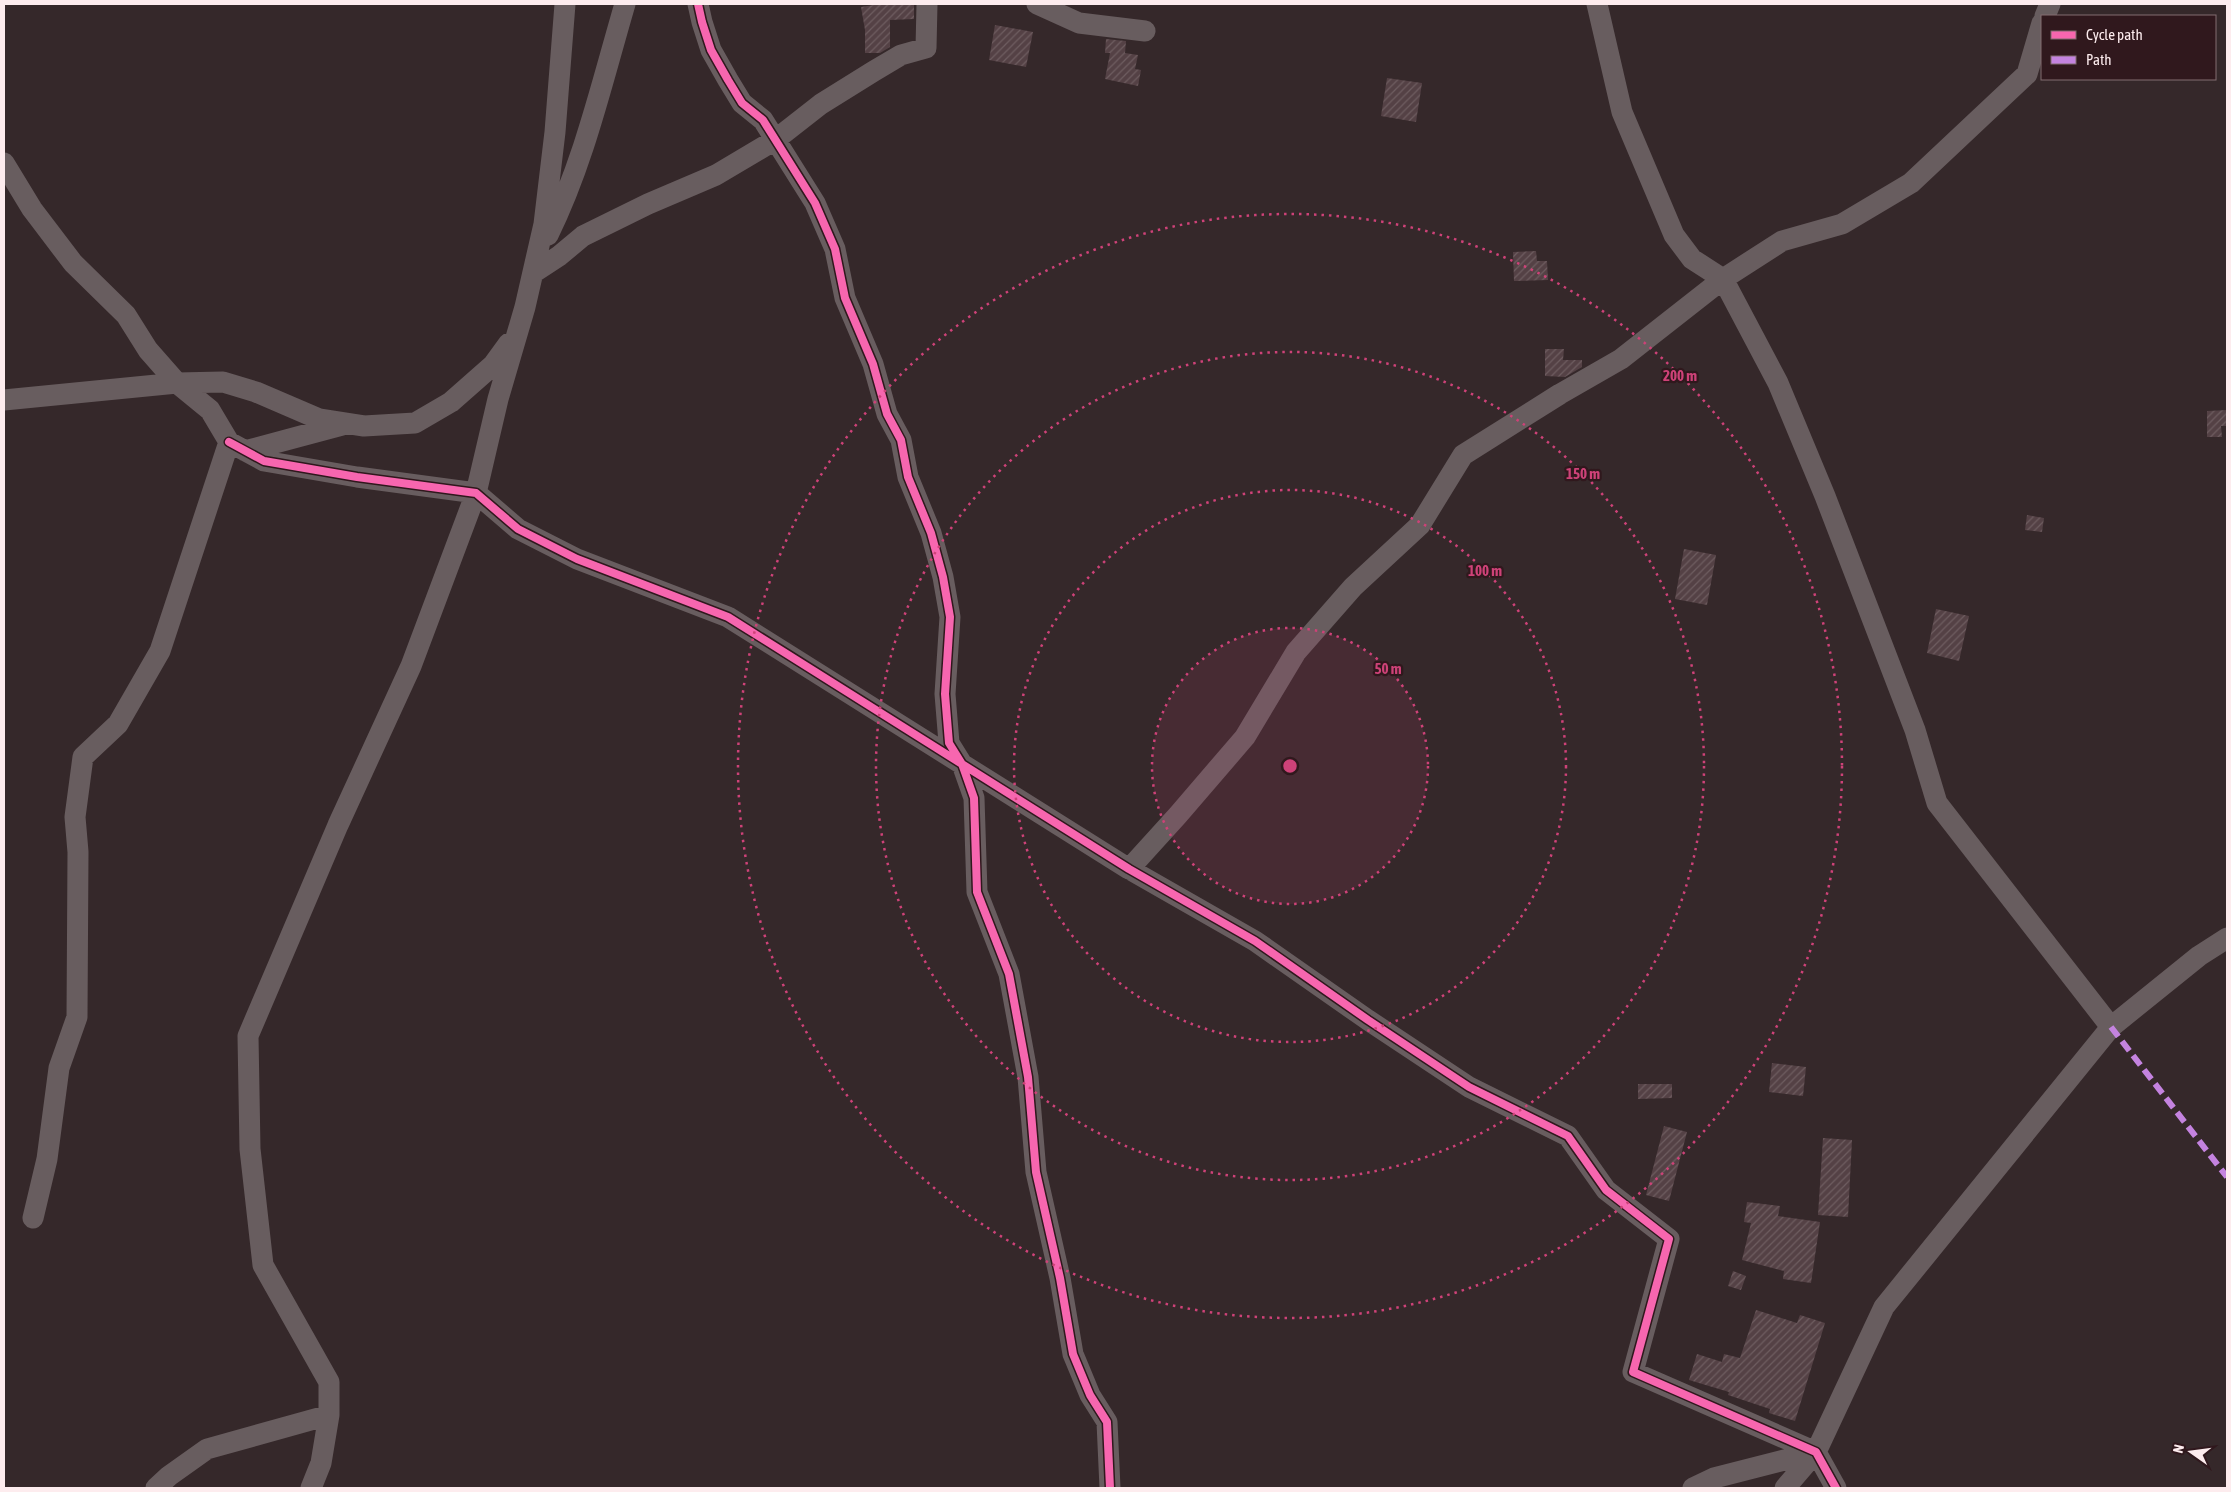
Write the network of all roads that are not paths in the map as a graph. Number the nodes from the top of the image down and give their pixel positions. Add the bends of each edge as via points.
1 (565, 4) edge
2 (626, 4) edge
3 (698, 4) edge
4 (927, 4) edge
5 (1037, 4) edge
6 (1597, 4) edge
7 (2041, 26) edge
8 (1145, 31) dead end
9 (775, 140) junction
10 (4, 163) edge
11 (535, 265) junction
12 (1724, 279) junction
13 (519, 328) junction
14 (177, 383) junction
15 (4, 400) edge
16 (347, 424) junction
17 (237, 446) junction
18 (476, 493) junction
19 (962, 764) junction
20 (1129, 869) junction
21 (2227, 938) edge
22 (2111, 1027) junction
23 (33, 1218) dead end
24 (329, 1415) junction
25 (1816, 1452) junction
26 (156, 1488) edge
27 (311, 1488) edge
28 (1110, 1488) edge
29 (1692, 1488) edge
30 (1785, 1488) edge
31 (1836, 1488) edge

1 - 11 street via 554,142 544,224
2 - 11 street via 595,112 563,205
3 - 9 street via 711,50 742,103 763,120
4 - 9 street via 926,48 901,55 874,71 821,104
5 - 8 street via 1079,23
6 - 12 street via 1622,112 1674,235 1692,259
7 - 12 street via 2027,74 1911,183 1842,224 1782,241
9 - 11 street via 716,175 639,208 583,236 559,256
9 - 19 street via 815,203 835,249 845,298 873,364 887,414 900,440 908,477 933,542 950,617 944,694 949,743
10 - 14 street via 32,209 73,263 126,315 148,350
11 - 13 street
12 - 20 street via 1621,359 1463,455 1420,525 1353,587 1296,652 1245,737
12 - 22 street via 1778,383 1826,496 1915,730 1937,803
13 - 16 street via 492,365 451,402 415,423
13 - 18 street
14 - 15 street
14 - 16 street via 223,382 256,392 319,419
14 - 17 street via 210,410
16 - 17 street
17 - 18 street via 264,461
17 - 23 street via 160,650 118,724 83,757 76,817 76,1018 59,1068 47,1159
18 - 19 street via 518,529 577,559 728,617
18 - 24 street via 411,666 248,1036 250,1149 263,1265 329,1382
19 - 20 street
19 - 28 street via 974,798 976,892 1009,974 1028,1077 1036,1172 1073,1354 1090,1394 1107,1422
20 - 25 street via 1255,941 1469,1087 1568,1136 1606,1190 1669,1239 1633,1372
21 - 22 street via 2199,956
22 - 25 street via 1884,1307
24 - 26 street via 207,1449
24 - 27 street via 322,1463
25 - 29 street via 1714,1478
25 - 30 street
25 - 31 street

